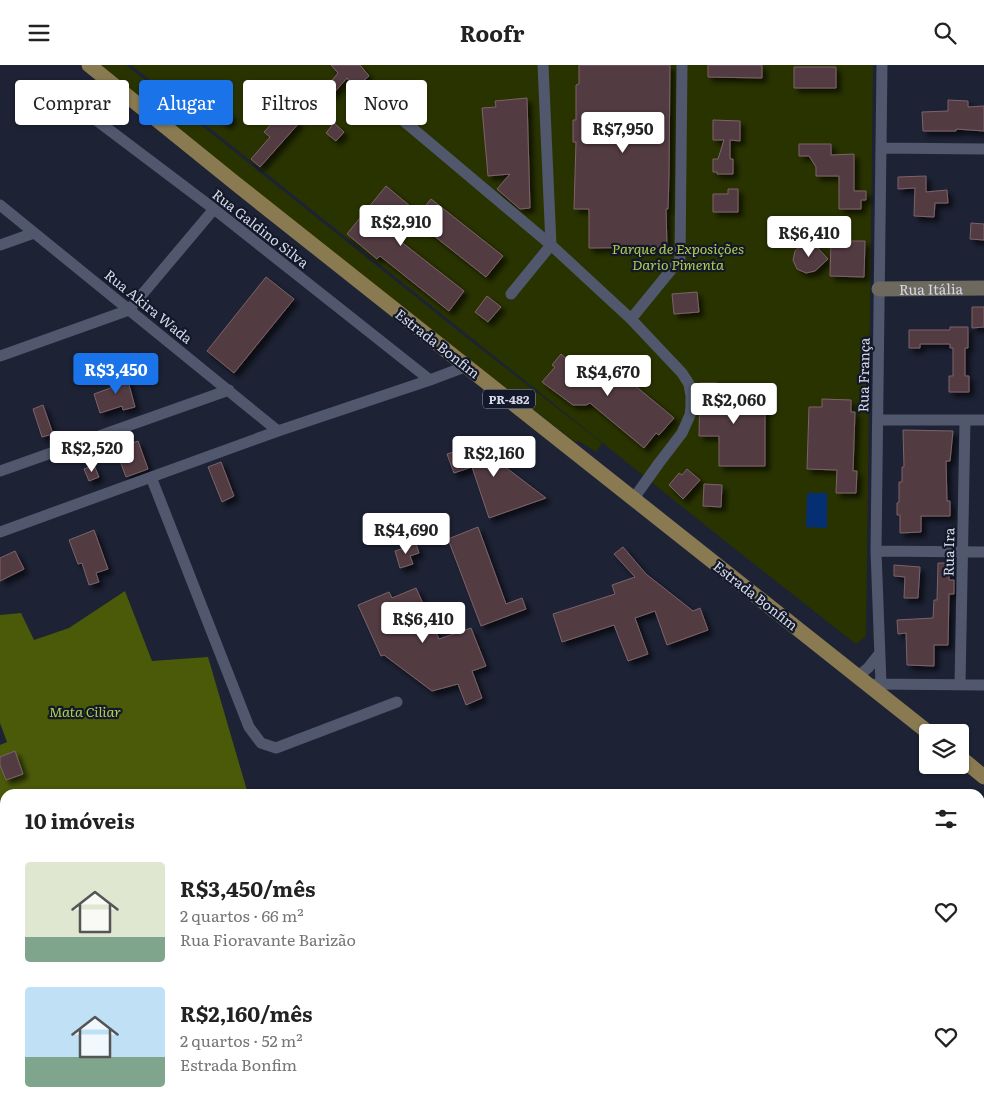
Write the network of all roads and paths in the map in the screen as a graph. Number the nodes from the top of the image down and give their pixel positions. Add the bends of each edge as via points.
1 (90, 65) edge
2 (543, 65) edge
3 (682, 65) edge
4 (882, 65) edge
5 (103, 125) edge
6 (408, 125) edge
7 (881, 148) junction
8 (984, 149) edge
9 (0, 205) edge
10 (214, 209) junction
11 (34, 233) junction
12 (0, 245) edge
13 (551, 245) junction
14 (984, 288) edge
15 (879, 289) junction
16 (511, 294) dead end
17 (129, 310) junction
18 (631, 319) junction
19 (0, 356) edge
20 (467, 366) junction
21 (430, 380) junction
22 (228, 390) junction
23 (878, 420) junction
24 (964, 420) junction
25 (984, 420) edge
26 (278, 431) junction
27 (0, 471) edge
28 (151, 477) junction
29 (634, 498) junction
30 (0, 532) edge
31 (876, 551) junction
32 (963, 552) junction
33 (984, 552) edge
34 (880, 653) junction
35 (869, 681) junction
36 (960, 685) junction
37 (984, 685) edge
38 (397, 702) dead end
39 (919, 724) edge
40 (969, 764) edge
41 (984, 777) edge

1 - 20 main road, Estrada Bonfim / PR-482
2 - 13 street
3 - 18 street via 680,259
4 - 7 street, Rua França
5 - 10 street, Rua Galdino Silva
6 - 13 street
7 - 8 street
7 - 15 street, Rua França
9 - 11 street, Rua Akira Wada
10 - 17 street
10 - 21 street, Rua Galdino Silva
11 - 12 street
11 - 17 street, Rua Akira Wada
13 - 16 street
13 - 18 street
14 - 15 street, Rua Itália
15 - 23 street, Rua França
17 - 19 street
17 - 22 street, Rua Akira Wada
18 - 29 street via 682,373 689,384 691,396 690,415 682,433
20 - 21 street
20 - 29 main road, Estrada Bonfim / PR-482
21 - 26 street
22 - 26 street, Rua Akira Wada
22 - 27 street
23 - 24 street
23 - 31 street, Rua França
24 - 25 street
24 - 32 street, Rua Ira
26 - 28 street
28 - 30 street
28 - 38 street via 249,727 261,743 276,748
29 - 35 main road, Estrada Bonfim / PR-482
31 - 32 street
31 - 34 street, Rua França
32 - 33 street
32 - 36 street, Rua Ira
34 - 35 street, Rua França
34 - 35 street via 872,663
35 - 36 street
35 - 39 main road, Estrada Bonfim / PR-482
36 - 37 street
40 - 41 main road

